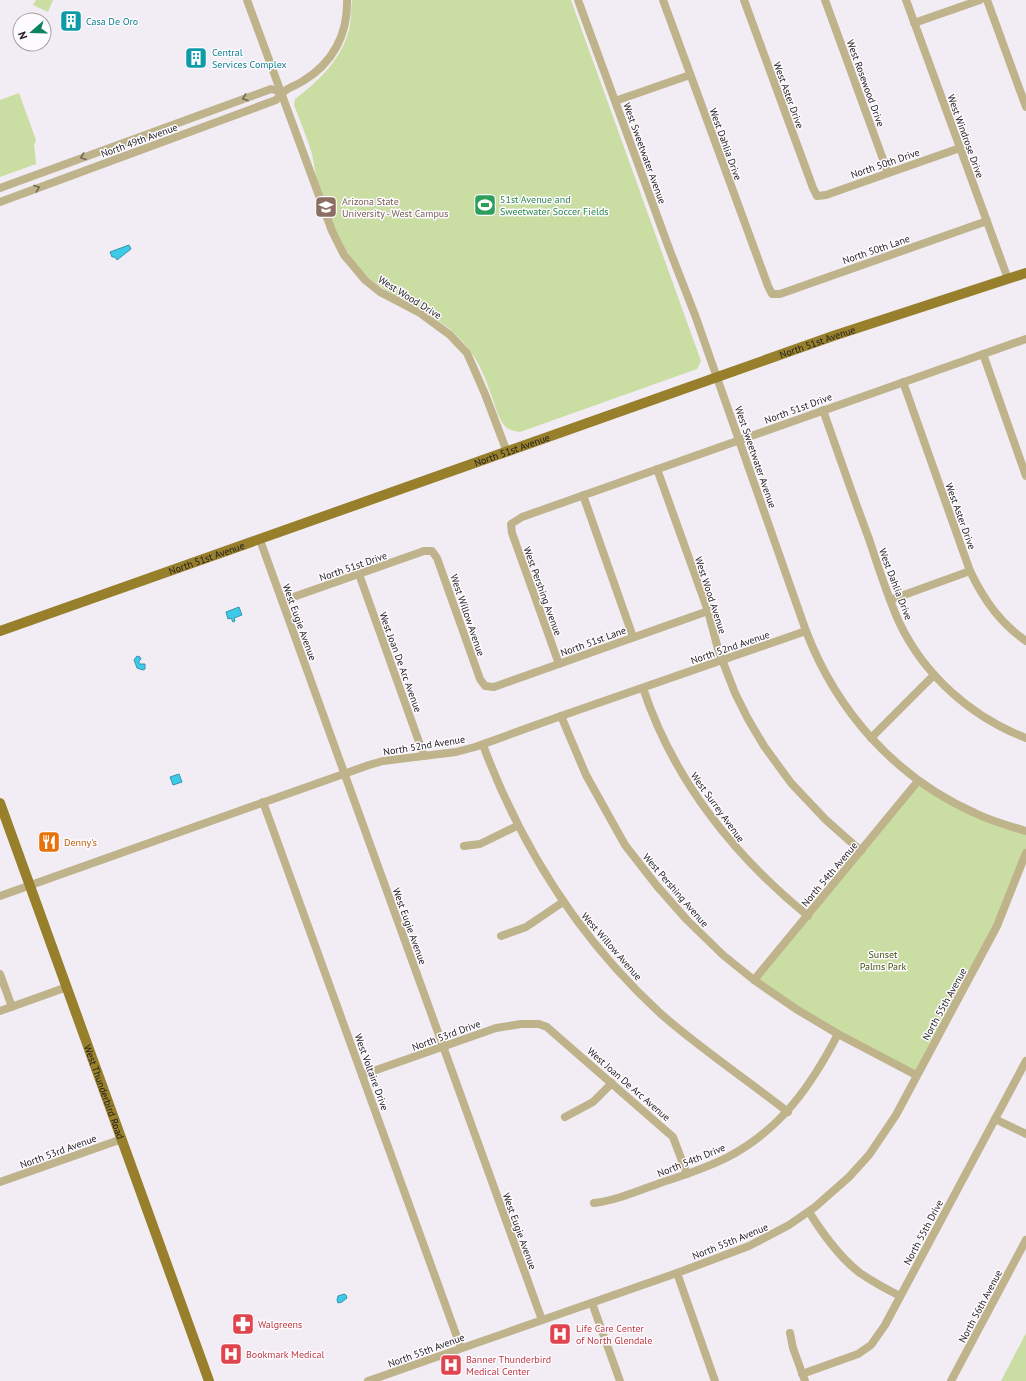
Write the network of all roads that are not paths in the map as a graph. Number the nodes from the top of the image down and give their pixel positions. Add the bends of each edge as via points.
1 (247, 0) edge
2 (348, 0) edge
3 (578, 0) edge
4 (663, 0) edge
5 (744, 0) edge
6 (825, 0) edge
7 (906, 0) edge
8 (980, 0) edge
9 (987, 0) edge
10 (914, 23) junction
11 (690, 75) junction
12 (282, 92) junction
13 (615, 101) junction
14 (1026, 107) edge
15 (960, 148) junction
16 (888, 173) junction
17 (0, 188) edge
18 (817, 196) joint
19 (0, 202) edge
20 (987, 221) junction
21 (1026, 273) edge
22 (1008, 279) junction
23 (772, 294) joint
24 (1026, 339) edge
25 (983, 354) junction
26 (717, 378) junction
27 (903, 382) junction
28 (823, 410) junction
29 (740, 440) junction
30 (507, 452) junction
31 (657, 469) junction
32 (1026, 476) edge
33 (583, 495) junction
34 (511, 524) joint
35 (260, 540) junction
36 (432, 551) joint
37 (970, 571) junction
38 (359, 574) junction
39 (890, 600) junction
40 (282, 601) junction
41 (708, 611) junction
42 (0, 631) edge
43 (806, 631) junction
44 (633, 637) junction
45 (1026, 641) edge
46 (722, 660) junction
47 (559, 664) junction
48 (934, 675) junction
49 (485, 686) joint
50 (643, 688) junction
51 (562, 716) junction
52 (871, 738) junction
53 (1026, 738) edge
54 (483, 745) junction
55 (424, 756) junction
56 (344, 774) junction
57 (918, 781) junction
58 (263, 802) junction
59 (0, 803) edge
60 (517, 826) junction
61 (1026, 831) edge
62 (464, 846) dead end
63 (862, 851) junction
64 (1026, 853) edge
65 (30, 885) junction
66 (0, 896) edge
67 (563, 902) junction
68 (808, 916) junction
69 (501, 936) dead end
70 (0, 974) edge
71 (754, 980) junction
72 (67, 987) junction
73 (12, 1007) junction
74 (0, 1011) edge
75 (539, 1024) joint
76 (838, 1034) junction
77 (443, 1046) junction
78 (1026, 1061) edge
79 (362, 1075) junction
80 (916, 1075) junction
81 (612, 1083) junction
82 (788, 1112) junction
83 (565, 1117) dead end
84 (995, 1119) junction
85 (1026, 1134) edge
86 (122, 1139) junction
87 (687, 1174) junction
88 (0, 1182) edge
89 (594, 1203) dead end
90 (808, 1212) junction
91 (1026, 1240) edge
92 (677, 1273) junction
93 (900, 1296) junction
94 (592, 1303) junction
95 (542, 1320) junction
96 (790, 1333) dead end
97 (461, 1348) junction
98 (803, 1378) edge
99 (209, 1381) edge
100 (368, 1381) edge
101 (620, 1381) edge
102 (715, 1381) edge
103 (951, 1381) edge

1 - 12 street, West Wood Drive
2 - 12 street, North 49th Avenue via 344,30 334,53 324,66 310,77
3 - 13 street, West Sweetwater Avenue
4 - 11 street, West Dahlia Drive
5 - 18 street, West Aster Drive
6 - 16 street, West Rosewood Drive
7 - 10 street, West Windrose Drive
8 - 10 street
9 - 14 street
10 - 15 street, West Windrose Drive
11 - 13 street
11 - 23 street, West Dahlia Drive
12 -> 17 street, North 49th Avenue via 271,89
19 -> 12 street, North 49th Avenue via 269,103 276,100
12 - 30 street, West Wood Drive via 332,231 344,254 365,280 380,292 420,313 444,330 467,353
13 - 26 street, West Sweetwater Avenue
15 - 16 street, North 50th Drive
15 - 20 street, West Windrose Drive
16 - 18 street, North 50th Drive
20 - 22 street, West Windrose Drive
20 - 23 street, North 50th Lane via 780,294
21 - 22 main road, North 51st Avenue
22 - 26 main road, North 51st Avenue via 833,336
24 - 25 street, North 51st Drive
25 - 27 street, North 51st Drive
25 - 32 street
26 - 29 street, West Sweetwater Avenue
26 - 30 main road, North 51st Avenue
27 - 28 street, North 51st Drive
27 - 37 street, West Aster Drive
28 - 29 street, North 51st Drive
28 - 39 street, West Dahlia Drive
29 - 31 street, North 51st Drive
29 - 43 street, West Sweetwater Avenue
30 - 35 main road, North 51st Avenue
31 - 33 street, North 51st Drive
31 - 41 street, West Wood Avenue
33 - 34 street, North 51st Drive via 522,517
33 - 44 street
34 - 47 street, West Pershing Avenue
35 - 40 street, West Eugie Avenue
35 - 42 main road, North 51st Avenue
36 - 38 street, North 51st Drive via 424,551
36 - 49 street, West Willow Avenue via 437,558 480,679
37 - 39 street
37 - 45 street, West Aster Drive via 995,613
38 - 40 street, North 51st Drive
38 - 55 street, West Joan De Arc Avenue
39 - 48 street, West Dahlia Drive via 908,639
40 - 56 street, West Eugie Avenue
41 - 44 street, North 51st Lane
41 - 46 street, West Wood Avenue
43 - 46 street, North 52nd Avenue
43 - 52 street, West Sweetwater Avenue via 822,668 843,704
44 - 47 street, North 51st Lane
46 - 50 street, North 52nd Avenue
46 - 63 street, West Wood Avenue via 748,719 778,766 826,820
47 - 49 street, North 51st Lane via 494,687
48 - 52 street
48 - 53 street, West Dahlia Drive via 970,707
50 - 51 street, North 52nd Avenue
50 - 68 street, West Surrey Avenue via 678,767 714,822 761,874
51 - 54 street, North 52nd Avenue
51 - 71 street, West Pershing Avenue via 586,775 625,845 687,920
52 - 57 street, West Sweetwater Avenue
54 - 55 street, North 52nd Avenue
54 - 60 street, West Willow Avenue
55 - 56 street, North 52nd Avenue via 384,761
56 - 58 street, North 52nd Avenue
56 - 77 street, West Eugie Avenue
57 - 61 street, West Sweetwater Avenue via 944,798 975,813
57 - 63 street, North 54th Avenue
58 - 65 street, North 52nd Avenue
58 - 79 street, West Voltaire Drive
59 - 65 main road, West Thunderbird Road
60 - 62 street via 480,844
60 - 67 street, West Willow Avenue
63 - 68 street, North 54th Avenue
64 - 80 street, North 55th Avenue via 997,926
65 - 66 street, North 52nd Avenue
65 - 72 main road, West Thunderbird Road
67 - 69 street via 526,927
67 - 82 street, West Willow Avenue via 633,987 696,1043
68 - 71 street, North 54th Avenue
70 - 73 street
71 - 76 street, West Pershing Avenue
72 - 73 street
72 - 86 main road, West Thunderbird Road
73 - 74 street
75 - 77 street, North 53rd Drive via 496,1028
75 - 81 street, West Joan De Arc Avenue via 547,1027
76 - 80 street, West Pershing Avenue
76 - 82 street, North 54th Drive via 809,1085
77 - 79 street, North 53rd Drive
77 - 95 street, West Eugie Avenue
78 - 84 street, North 55th Drive
79 - 97 street, West Voltaire Drive
80 - 90 street, North 55th Avenue via 896,1115 869,1155 849,1177
81 - 83 street via 593,1102
81 - 87 street, West Joan De Arc Avenue via 673,1137
82 - 87 street, North 54th Drive via 743,1149
84 - 85 street
84 - 93 street, North 55th Drive
86 - 88 street, North 53rd Avenue
86 - 99 main road, West Thunderbird Road
87 - 89 street, North 54th Drive via 608,1201
90 - 92 street, North 55th Avenue via 773,1235
90 - 93 street via 849,1263 878,1285
91 - 103 street, North 56th Avenue
92 - 94 street, North 55th Avenue
92 - 102 street
93 - 98 street, North 55th Drive via 871,1345 858,1354
94 - 95 street, North 55th Avenue
94 - 101 street
95 - 97 street, North 55th Avenue
96 - 98 street
97 - 100 street, North 55th Avenue

